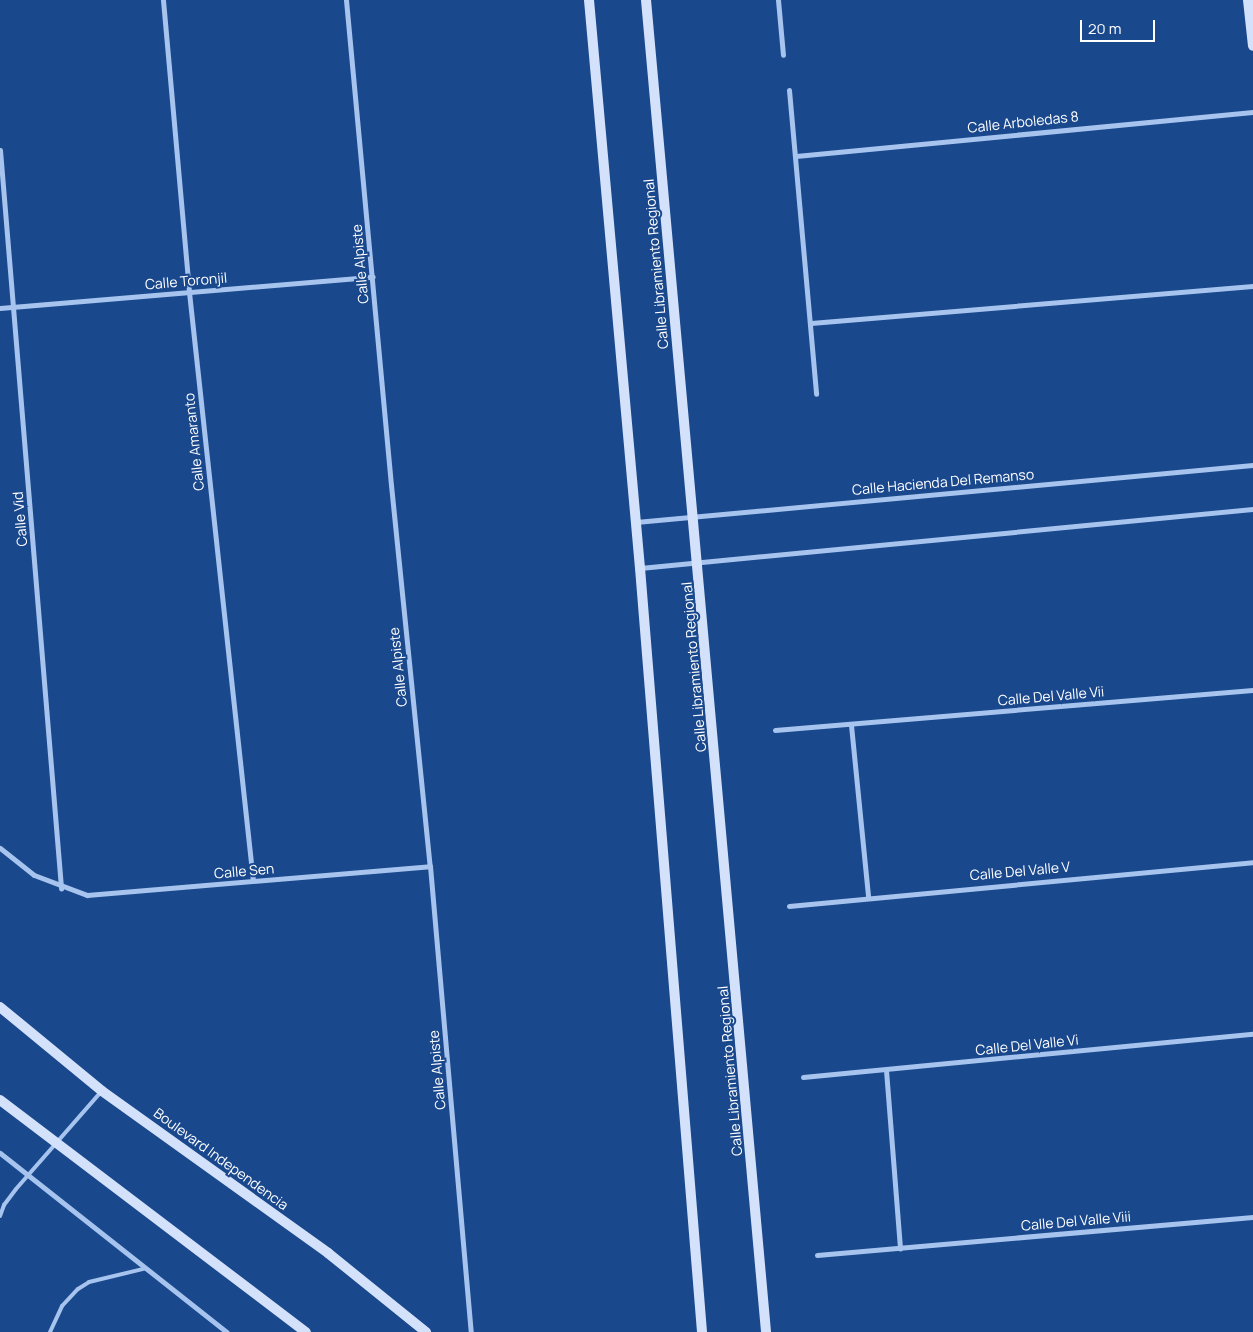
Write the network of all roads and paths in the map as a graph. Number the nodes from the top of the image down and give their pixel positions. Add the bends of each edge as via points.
1 (163, 0) edge
2 (346, 0) edge
3 (589, 0) edge
4 (646, 0) edge
5 (778, 0) edge
6 (1248, 0) edge
7 (1253, 46) edge
8 (783, 56) dead end
9 (789, 90) dead end
10 (1253, 112) edge
11 (0, 150) edge
12 (796, 156) junction
13 (373, 277) junction
14 (1253, 286) edge
15 (189, 292) junction
16 (14, 307) junction
17 (0, 308) edge
18 (811, 323) junction
19 (816, 394) dead end
20 (1253, 465) edge
21 (1253, 509) edge
22 (693, 516) junction
23 (636, 522) junction
24 (698, 560) junction
25 (640, 568) junction
26 (1253, 690) edge
27 (851, 725) junction
28 (775, 730) dead end
29 (0, 848) edge
30 (1253, 862) edge
31 (430, 866) junction
32 (253, 881) junction
33 (61, 888) junction
34 (868, 896) junction
35 (789, 906) dead end
36 (0, 1007) edge
37 (1253, 1034) edge
38 (886, 1070) junction
39 (803, 1076) dead end
40 (102, 1091) junction
41 (0, 1100) edge
42 (56, 1143) junction
43 (0, 1153) edge
44 (29, 1174) junction
45 (0, 1216) edge
46 (1253, 1217) edge
47 (900, 1248) junction
48 (818, 1255) dead end
49 (143, 1269) junction
50 (50, 1332) edge
51 (227, 1332) edge
52 (306, 1332) edge
53 (426, 1332) edge
54 (471, 1332) edge
55 (702, 1332) edge
56 (766, 1332) edge

1 - 15 street, Calle Amaranto
2 - 13 street, Calle Alpiste
3 - 23 street
4 - 22 street, Calle Libramiento Regional
5 - 8 street
6 - 7 street
9 - 12 street
10 - 12 street, Calle Arboledas 8
11 - 16 street, Calle Vid
12 - 18 street
13 - 15 street, Calle Toronjil
13 - 31 street, Calle Alpiste
14 - 18 street
15 - 16 street, Calle Toronjil
15 - 32 street, Calle Amaranto
16 - 17 street, Calle Toronjil
16 - 33 street, Calle Vid
18 - 19 street
20 - 22 street, Calle Hacienda Del Remanso
21 - 24 street
22 - 23 street, Calle Hacienda Del Remanso
22 - 24 street, Calle Libramiento Regional
23 - 25 street
24 - 25 street
24 - 56 street, Calle Libramiento Regional
25 - 55 street
26 - 27 street, Calle Del Valle Vii
27 - 28 street, Calle Del Valle Vii
27 - 34 street
29 - 33 street, Calle Sen via 34,876
30 - 34 street, Calle Del Valle V
31 - 32 street, Calle Sen
31 - 54 street, Calle Alpiste
32 - 33 street, Calle Sen via 119,894 87,895
34 - 35 street, Calle Del Valle V
36 - 40 street, Boulevard Independencia
37 - 38 street, Calle Del Valle Vi
38 - 39 street, Calle Del Valle Vi
38 - 47 street
40 - 42 lane
40 - 53 street, Boulevard Independencia via 328,1253
41 - 42 street
42 - 44 lane
42 - 52 street
43 - 44 street
44 - 45 lane via 4,1205
44 - 49 street
46 - 47 street, Calle Del Valle Viii
47 - 48 street, Calle Del Valle Viii
49 - 50 lane via 89,1282 78,1289 62,1306
49 - 51 street

